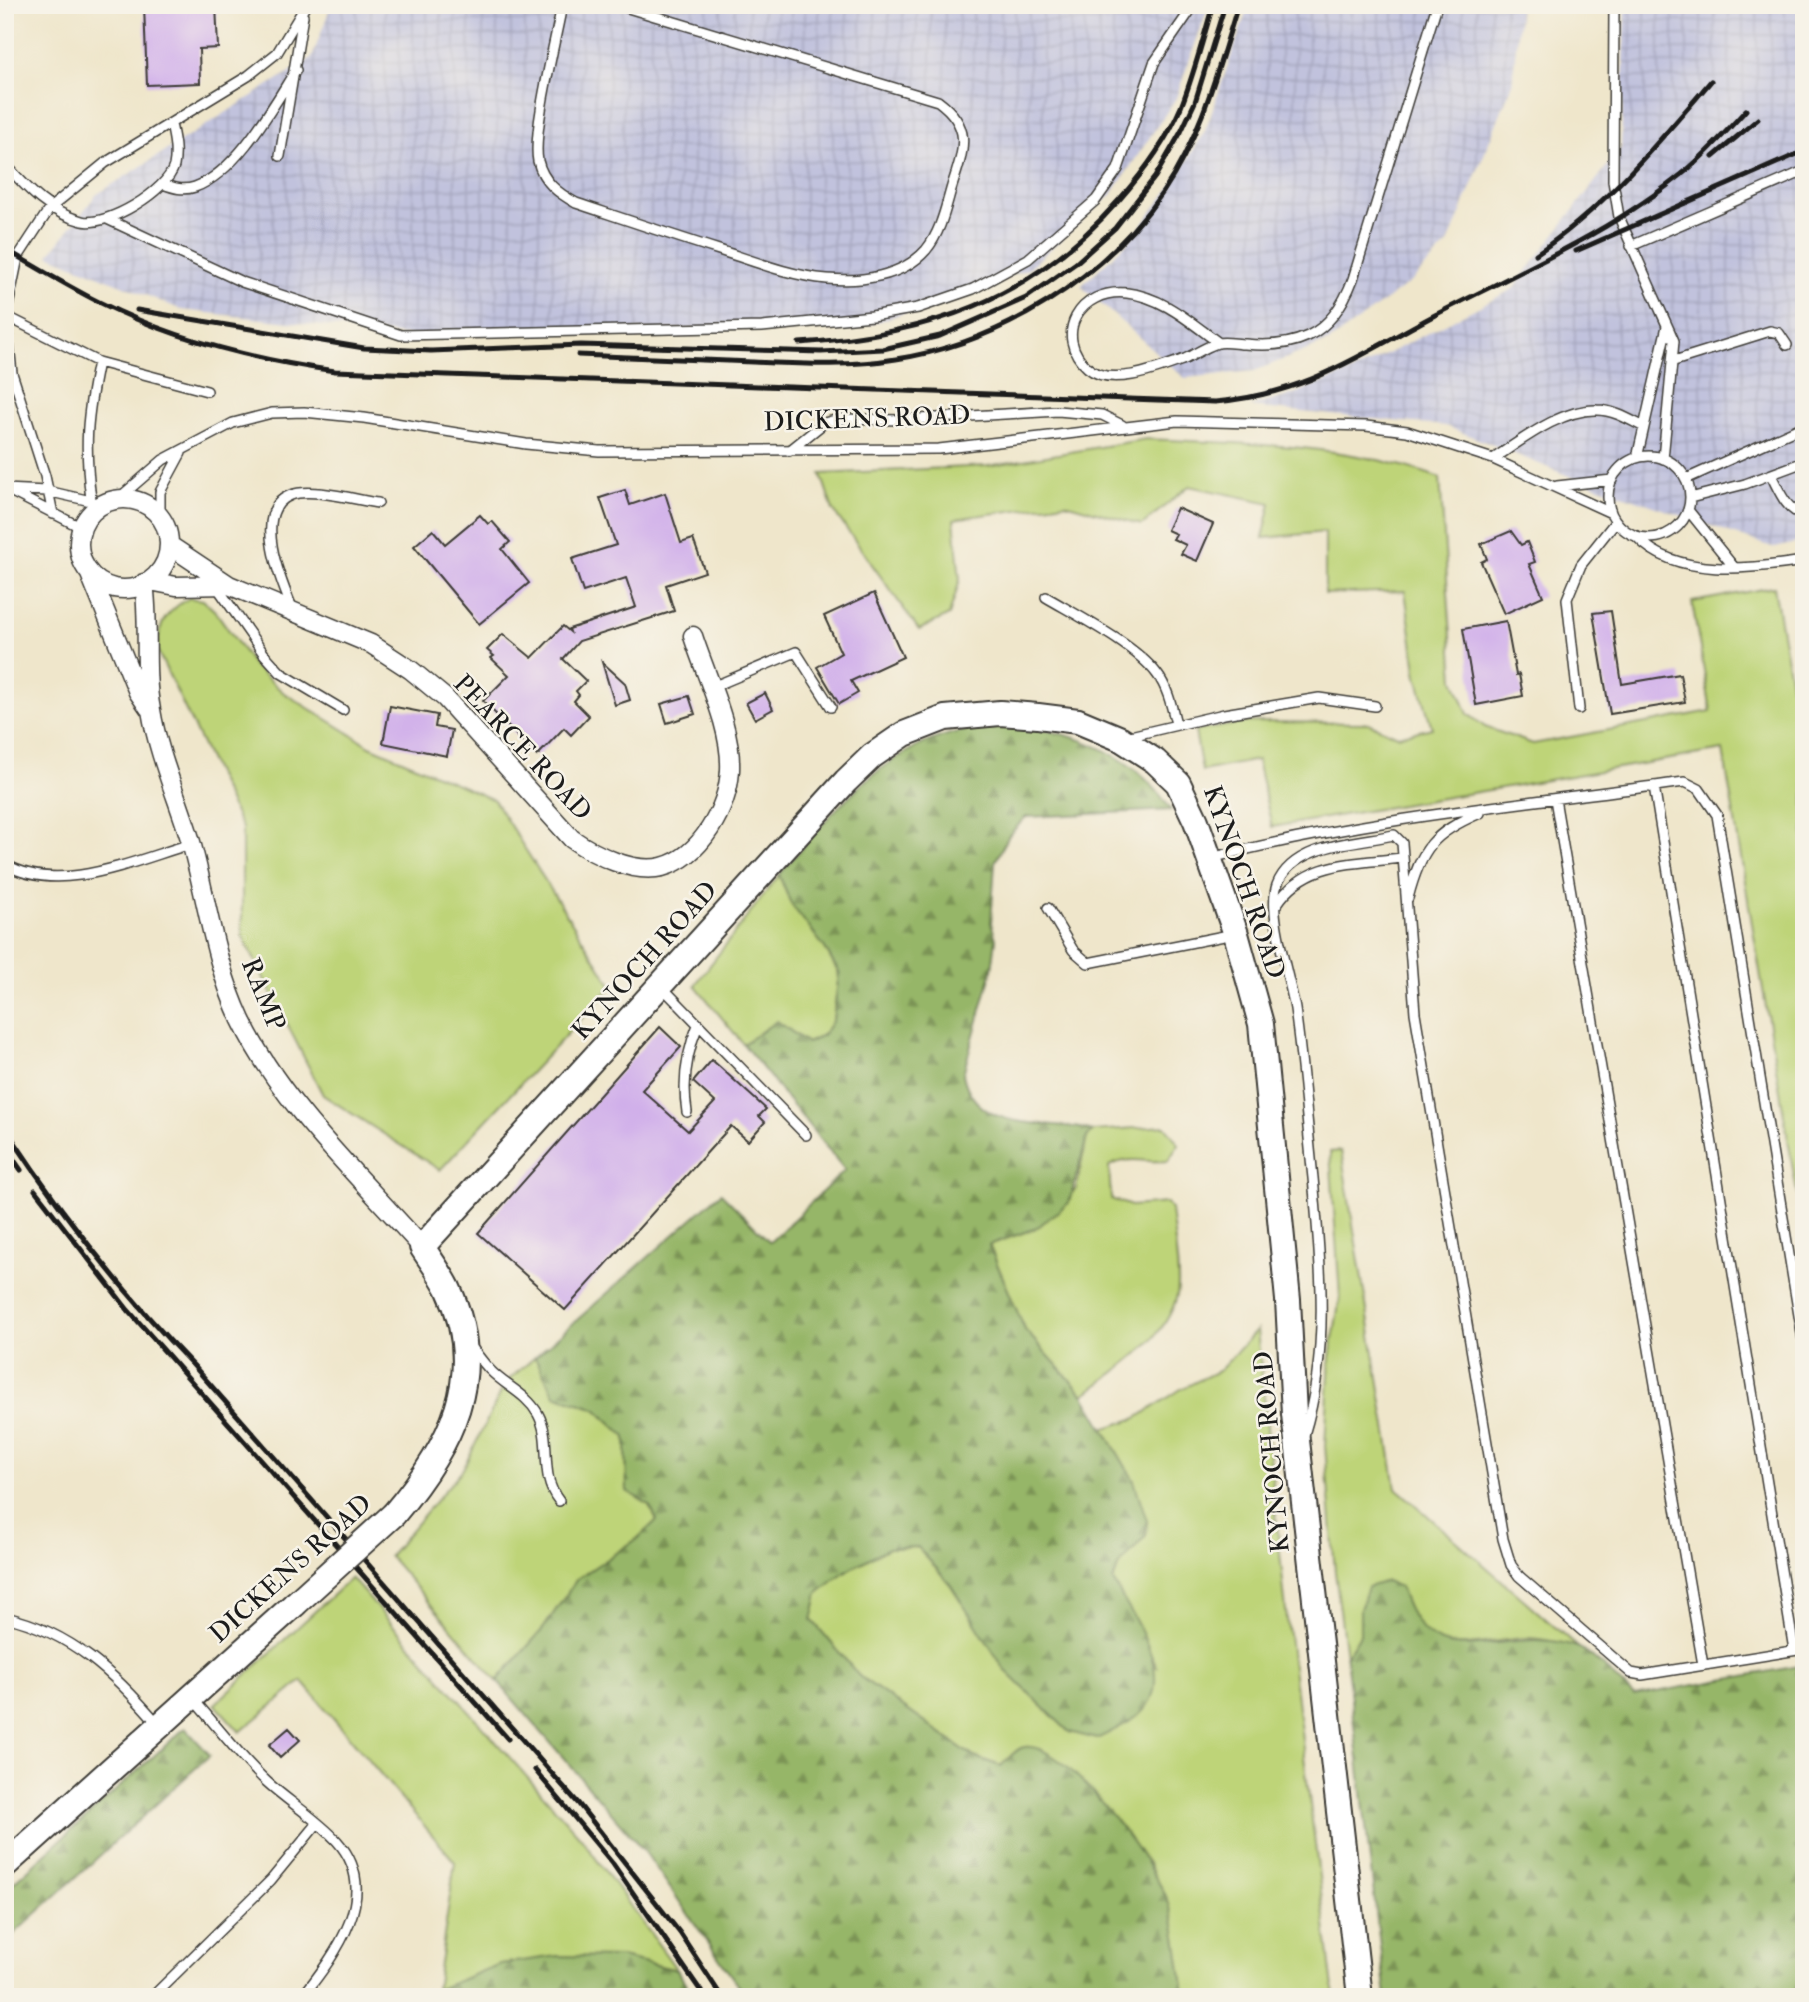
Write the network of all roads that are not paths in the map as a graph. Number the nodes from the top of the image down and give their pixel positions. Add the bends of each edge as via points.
1 (562, 5) edge
2 (618, 5) edge
3 (1194, 5) edge
4 (1437, 5) edge
5 (1614, 5) edge
6 (305, 10) edge
7 (296, 70) junction
8 (171, 124) junction
9 (280, 156) dead end
10 (5, 164) edge
11 (1804, 171) edge
12 (163, 184) junction
13 (50, 208) junction
14 (107, 219) junction
15 (1631, 246) junction
16 (6, 316) edge
17 (1667, 326) junction
18 (1219, 343) junction
19 (1787, 345) dead end
20 (1674, 361) junction
21 (98, 362) junction
22 (207, 391) dead end
23 (1122, 425) junction
24 (1804, 426) edge
25 (1644, 427) junction
26 (789, 451) junction
27 (181, 453) junction
28 (1637, 458) junction
29 (1493, 459) junction
30 (1663, 459) junction
31 (1804, 462) edge
32 (1770, 475) junction
33 (1686, 479) junction
34 (1612, 480) junction
35 (1555, 486) junction
36 (5, 489) edge
37 (47, 491) junction
38 (1690, 498) junction
39 (104, 501) junction
40 (378, 503) dead end
41 (1688, 510) junction
42 (53, 514) junction
43 (1804, 515) edge
44 (160, 517) junction
45 (1614, 517) junction
46 (82, 528) junction
47 (1636, 536) junction
48 (169, 545) junction
49 (1804, 561) edge
50 (1733, 566) junction
51 (90, 573) junction
52 (147, 582) junction
53 (222, 585) junction
54 (1046, 597) dead end
55 (294, 611) junction
56 (693, 636) dead end
57 (710, 688) junction
58 (1375, 706) dead end
59 (831, 707) dead end
60 (1579, 709) dead end
61 (343, 710) dead end
62 (151, 711) junction
63 (1176, 724) junction
64 (1121, 739) junction
65 (1654, 786) junction
66 (1555, 799) junction
67 (1492, 808) junction
68 (191, 844) junction
69 (1402, 858) junction
70 (1209, 859) junction
71 (5, 864) edge
72 (1406, 905) junction
73 (1048, 908) dead end
74 (1274, 908) junction
75 (1236, 934) junction
76 (661, 986) junction
77 (698, 1025) junction
78 (687, 1112) dead end
79 (806, 1135) dead end
80 (422, 1247) junction
81 (463, 1335) junction
82 (1804, 1346) edge
83 (1299, 1454) junction
84 (559, 1501) dead end
85 (5, 1617) edge
86 (1799, 1649) edge
87 (1703, 1665) junction
88 (191, 1697) junction
89 (159, 1725) junction
90 (317, 1824) junction
91 (5, 1865) edge
92 (152, 1997) edge
93 (302, 1997) edge
94 (1360, 1997) edge

1 - 2 lane via 538,148 545,180 558,193 576,204 765,265 826,279 872,279 907,265 926,249 940,225 963,151 963,130 953,112 938,101
3 - 14 lane via 1154,63 1118,169 1096,200 1028,259 973,289 918,308 762,327 401,335 242,282
4 - 18 lane via 1345,300 1322,327 1295,341
5 - 15 lane via 1613,181 1619,217
6 - 7 lane
6 - 8 lane via 277,53
7 - 9 lane
7 - 12 lane via 236,156 213,176 187,188
8 - 12 lane via 176,151 173,169
8 - 13 lane via 105,163
10 - 13 lane
11 - 15 lane
12 - 14 lane
13 - 14 lane via 83,221
13 - 16 lane via 19,257
15 - 17 lane
16 - 21 lane
16 - 37 lane via 12,373
17 - 20 lane via 1674,341
17 - 25 lane
18 - 18 lane via 1184,359 1110,377 1089,369 1078,355 1072,335 1083,306 1098,294 1127,293 1160,301
19 - 20 lane via 1779,333 1770,331
20 - 30 lane
21 - 22 lane
21 - 39 lane via 86,420 85,454
23 - 26 lane, DICKENS ROAD via 1035,440 939,449
23 - 26 lane via 1102,415 1058,411 839,419 824,422
23 - 29 lane, DICKENS ROAD via 1214,420 1366,426 1406,431
24 - 33 lane
25 - 28 lane
25 - 29 lane via 1611,412 1583,412 1543,428
26 - 27 lane, DICKENS ROAD via 599,451 304,412 272,413 233,423
27 - 39 lane, DICKENS ROAD via 163,460
27 - 44 lane via 160,492
28 - 30 lane
28 - 34 lane
29 - 35 lane, DICKENS ROAD
30 - 33 lane
31 - 32 lane
32 - 38 lane
32 - 43 lane via 1794,512
33 - 38 lane
34 - 35 lane, DICKENS ROAD
34 - 45 lane via 1608,497
35 - 45 lane, DICKENS ROAD
36 - 37 lane
36 - 42 lane
37 - 39 lane
37 - 42 lane
38 - 41 lane
39 - 44 street via 133,500
39 - 46 street
40 - 55 lane via 306,493 290,495 274,511 271,544
41 - 47 lane via 1673,531
41 - 50 lane
42 - 46 lane
44 - 48 street
45 - 47 lane
45 - 60 lane via 1581,565 1567,599
46 - 51 street via 81,559
47 - 50 lane via 1655,554 1680,565
48 - 52 street via 161,570
48 - 53 street, PEARCE ROAD
49 - 50 lane
51 - 52 street via 118,589
51 - 62 street, RAMP via 138,692
52 - 53 street, PEARCE ROAD
52 - 62 street, RAMP via 145,656
53 - 55 street, PEARCE ROAD
53 - 61 lane via 264,654 281,673
54 - 63 lane via 1105,632 1157,673
55 - 57 street, PEARCE ROAD via 371,644 411,670 445,698 572,839 592,853 640,867 662,867 703,839 726,793 727,748
56 - 57 street, PEARCE ROAD
57 - 59 lane via 796,652
58 - 63 lane via 1319,698
62 - 68 street, RAMP
63 - 64 lane
64 - 70 street, KYNOCH ROAD via 1178,783
64 - 76 street, KYNOCH ROAD via 1078,721 1000,713 945,718 904,734 872,755 846,781
65 - 66 lane
65 - 82 lane via 1685,782 1699,789 1717,815
65 - 86 lane
66 - 67 lane
66 - 87 lane
67 - 70 lane via 1278,840
67 - 72 lane via 1434,839 1415,873
68 - 71 lane via 60,879 28,875
68 - 80 street, RAMP via 240,1019 288,1093
69 - 72 lane
69 - 74 lane via 1319,869 1287,888
69 - 74 lane via 1402,843 1394,835 1311,852 1285,872 1277,885
70 - 75 street, KYNOCH ROAD
72 - 87 lane via 1415,1013 1506,1553 1520,1576 1631,1673
73 - 75 lane via 1073,950 1088,963
74 - 83 lane via 1302,1057 1323,1306 1310,1413
75 - 83 street, KYNOCH ROAD via 1261,1024
76 - 77 lane
76 - 80 street, KYNOCH ROAD
77 - 78 lane via 684,1075
77 - 79 lane
80 - 81 street, DICKENS ROAD via 448,1289
81 - 84 lane via 491,1371 537,1412 548,1481
81 - 88 street, DICKENS ROAD, bridge via 465,1384 449,1437 424,1478 394,1514
83 - 94 street, KYNOCH ROAD
85 - 89 lane via 60,1637 92,1656 127,1687
86 - 87 lane
88 - 89 street, DICKENS ROAD
88 - 90 lane via 265,1780
89 - 91 street, DICKENS ROAD
90 - 92 lane via 262,1889
90 - 93 lane via 334,1838 354,1867 356,1903 346,1938

